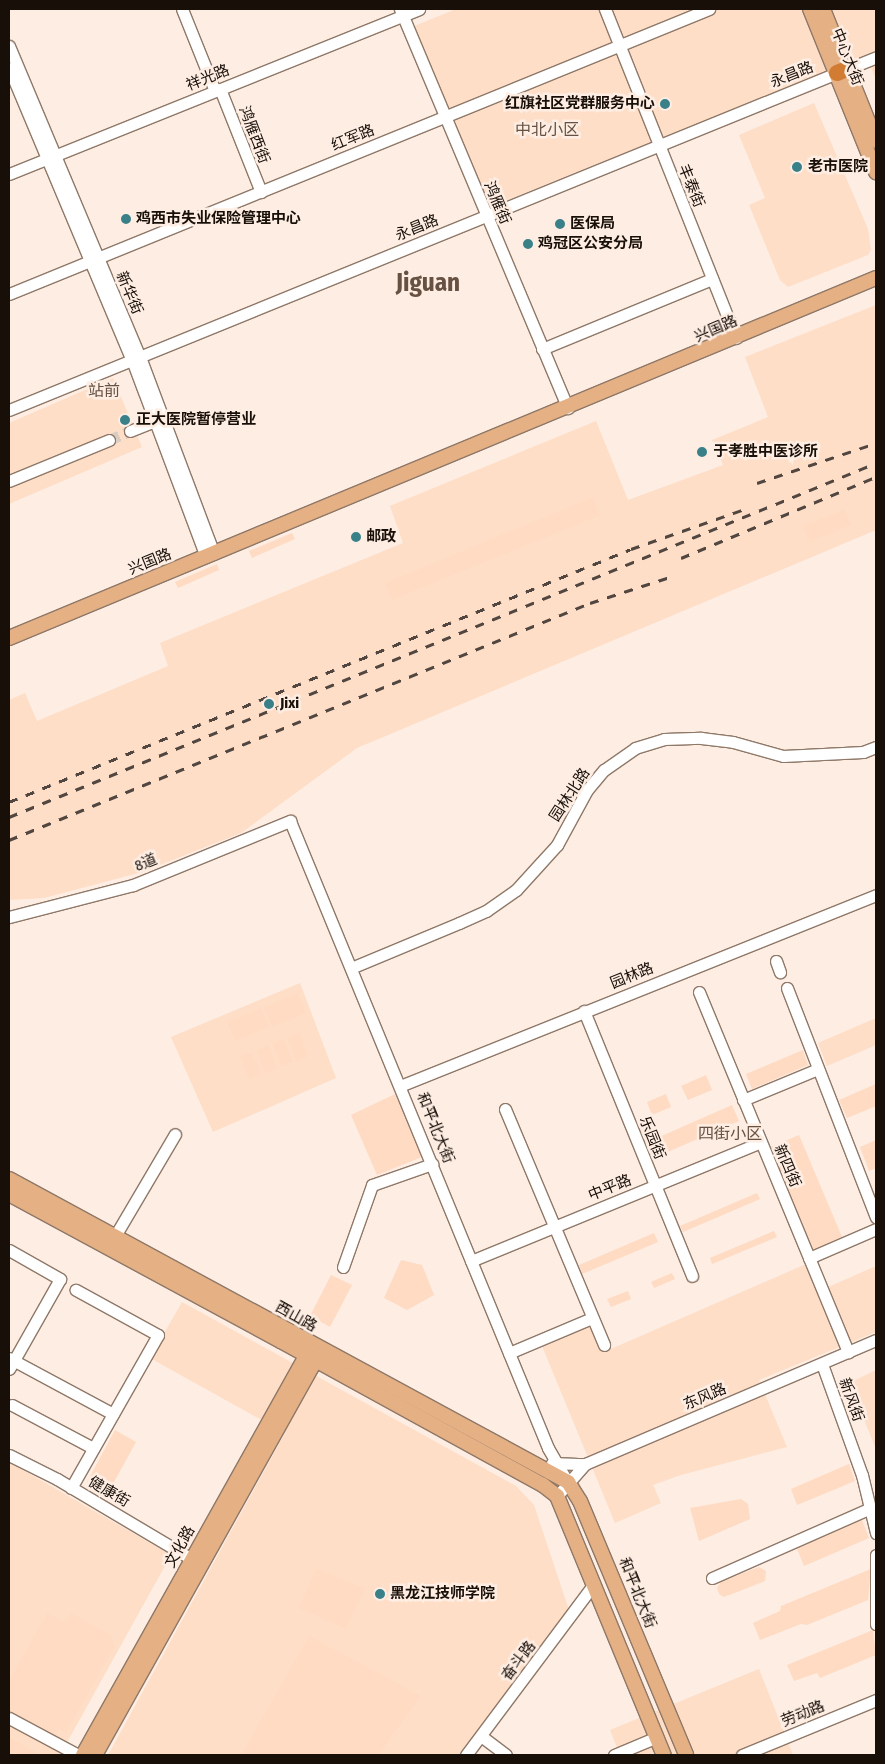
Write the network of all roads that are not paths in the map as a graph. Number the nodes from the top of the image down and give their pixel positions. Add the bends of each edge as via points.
1 (182, 9) edge
2 (419, 9) edge
3 (605, 9) edge
4 (709, 9) edge
5 (810, 9) edge
6 (823, 9) edge
7 (401, 12) edge
8 (620, 45) junction
9 (9, 46) edge
10 (876, 57) edge
11 (9, 68) edge
12 (848, 68) junction
13 (217, 90) junction
14 (445, 117) junction
15 (876, 141) edge
16 (659, 146) junction
17 (51, 157) junction
18 (876, 172) edge
19 (9, 174) edge
20 (261, 192) junction
21 (487, 216) junction
22 (94, 260) junction
23 (876, 278) edge
24 (712, 280) junction
25 (9, 294) edge
26 (736, 338) junction
27 (542, 349) junction
28 (136, 359) junction
29 (568, 408) junction
30 (9, 410) edge
31 (155, 421) junction
32 (130, 431) tunnel mouth
33 (109, 440) tunnel mouth
34 (9, 481) edge
35 (210, 555) junction
36 (9, 638) edge
37 (876, 747) edge
38 (290, 821) joint
39 (876, 895) edge
40 (9, 917) edge
41 (776, 961) dead end
42 (351, 968) junction
43 (780, 972) dead end
44 (786, 988) dead end
45 (699, 992) dead end
46 (584, 1011) junction
47 (818, 1070) junction
48 (400, 1086) junction
49 (743, 1100) junction
50 (505, 1109) dead end
51 (175, 1134) dead end
52 (761, 1142) junction
53 (432, 1164) junction
54 (9, 1179) edge
55 (654, 1186) junction
56 (9, 1194) edge
57 (876, 1217) edge
58 (554, 1227) junction
59 (876, 1228) edge
60 (115, 1236) junction
61 (9, 1250) edge
62 (809, 1258) junction
63 (471, 1261) junction
64 (343, 1267) dead end
65 (692, 1276) dead end
66 (76, 1290) dead end
67 (592, 1318) junction
68 (876, 1340) edge
69 (604, 1345) dead end
70 (848, 1352) junction
71 (508, 1353) junction
72 (316, 1354) junction
73 (10, 1363) edge
74 (822, 1364) junction
75 (12, 1405) dead end
76 (113, 1414) junction
77 (93, 1448) junction
78 (9, 1455) edge
79 (585, 1464) junction
80 (555, 1478) junction
81 (71, 1488) junction
82 (871, 1508) junction
83 (876, 1533) edge
84 (876, 1555) edge
85 (191, 1568) junction
86 (712, 1578) dead end
87 (594, 1584) junction
88 (876, 1624) edge
89 (875, 1704) edge
90 (9, 1718) edge
91 (481, 1736) junction
92 (657, 1737) junction
93 (78, 1755) edge
94 (83, 1755) edge
95 (95, 1755) edge
96 (466, 1755) edge
97 (506, 1755) edge
98 (614, 1755) edge
99 (664, 1755) edge
100 (686, 1755) edge
101 (742, 1755) edge

1 - 13 street, 鸿雁西街
2 - 7 street, 祥光路
3 - 8 street, 丰泰街
4 - 8 street, 红军路
5 - 12 main road, 中心大街
6 - 12 main road, 中心大街
7 - 13 street, 祥光路
7 - 14 street, 鸿雁街
8 - 14 street, 红军路
8 - 16 street, 丰泰街
9 - 17 street, 新华街
10 - 12 street, 永昌路
11 - 17 street, 新华街
12 - 15 main road, 中心大街
12 - 16 street, 永昌路
12 - 18 main road, 中心大街
13 - 17 street, 祥光路
13 - 20 street, 鸿雁西街
14 - 20 street, 红军路
14 - 21 street, 鸿雁街
16 - 21 street, 永昌路
16 - 24 street, 丰泰街
17 - 19 street, 祥光路
17 - 22 street, 新华街
20 - 22 street, 红军路
21 - 27 street, 鸿雁街
21 - 28 street, 永昌路
22 - 25 street, 红军路
22 - 28 street, 新华街
23 - 26 main road, 兴国路
24 - 26 street, 丰泰街
24 - 27 street
26 - 29 main road, 兴国路
27 - 29 street, 鸿雁街
28 - 30 street, 永昌路
28 - 31 street, 新华街
28 - 35 street, 新华街
29 - 35 main road, 兴国路
31 - 32 street
31 - 35 street, 新华街
33 - 34 street
35 - 36 main road, 兴国路
37 - 42 street, 园林北路 via 863,752 783,756 733,742 701,738 664,739 635,748 604,770 587,790 557,846 516,890 460,924
38 - 40 street, 8道 via 133,885
38 - 42 street, 和平北大街
39 - 46 street, 园林路
41 - 43 street
42 - 48 street, 和平北大街
44 - 47 street
45 - 49 street, 新四街
46 - 48 street, 园林路
46 - 55 street, 乐园街
47 - 49 street
47 - 57 street
48 - 53 street, 和平北大街
49 - 52 street, 新四街
50 - 58 street
51 - 60 street
52 - 55 street, 中平路
52 - 62 street, 新四街
53 - 63 street, 和平北大街
53 - 64 street via 372,1185
54 - 60 main road, 西山路
55 - 58 street, 中平路
55 - 65 street, 乐园街
56 - 72 main road, 西山路
58 - 63 street, 中平路
58 - 67 street
59 - 62 street
60 - 72 main road, 西山路
61 - 73 street via 60,1279
62 - 70 street, 新四街
63 - 71 street, 和平北大街
66 - 76 street via 158,1335
67 - 69 street
67 - 71 street
68 - 70 street, 东风路
70 - 74 street, 东风路
71 - 80 street, 和平北大街 via 548,1448
72 - 80 main road, 西山路
72 - 80 main road, 西山路
72 - 85 main road, 文化路
73 - 76 street
74 - 79 street, 东风路
74 - 82 street, 新风街
75 - 77 street
76 - 77 street
77 - 81 street
78 - 81 street, 健康街
79 - 80 street, 东风路
79 - 80 street
80 - 87 main road, 和平北大街
80 - 100 main road, 和平北大街 via 580,1501
81 - 85 street, 健康街
82 - 83 street, 新风街
82 - 86 street
84 - 88 street
85 - 94 main road, 文化路
85 - 95 main road, 文化路
87 - 91 street, 奋斗路
87 - 92 main road, 和平北大街
89 - 101 street, 劳动路
90 - 93 street
91 - 96 street, 奋斗路
91 - 97 street
92 - 98 street
92 - 99 main road, 和平北大街

